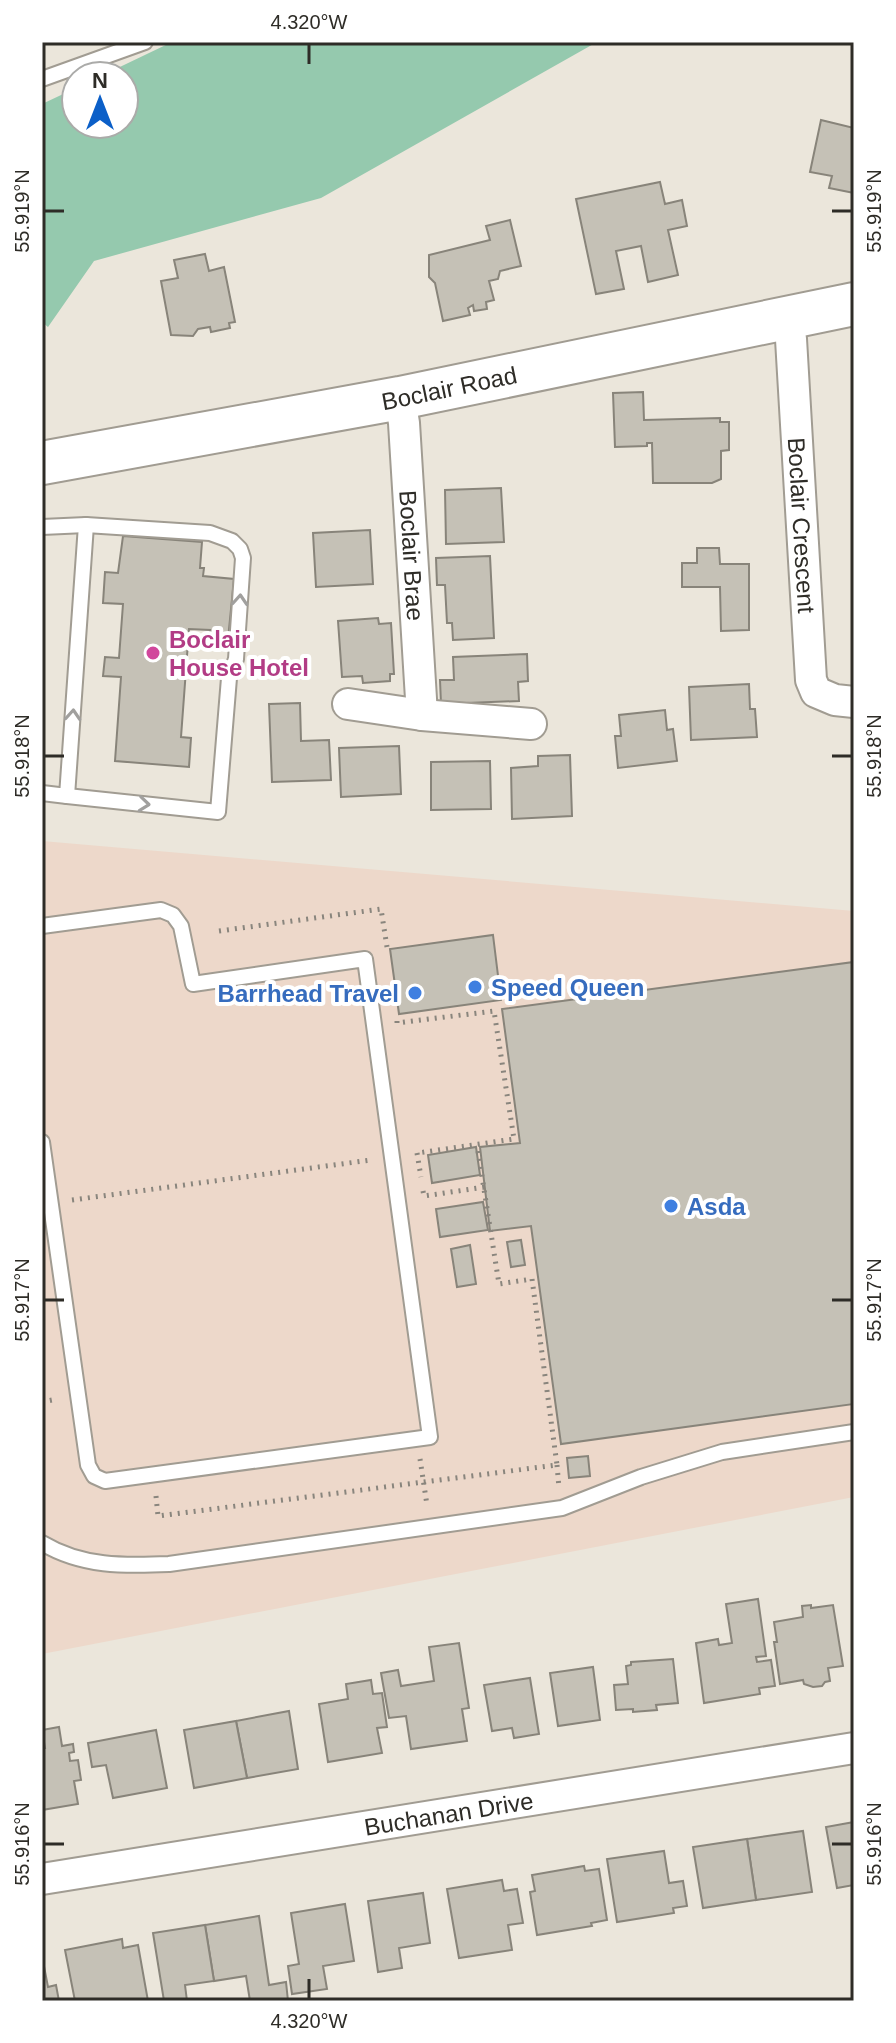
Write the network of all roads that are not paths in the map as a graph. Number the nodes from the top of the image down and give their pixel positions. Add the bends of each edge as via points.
1 (145, 42) edge
2 (42, 79) edge
3 (854, 304) edge
4 (787, 318) junction
5 (400, 398) junction
6 (42, 463) edge
7 (86, 525) junction
8 (42, 527) edge
9 (854, 702) edge
10 (348, 704) dead end
11 (422, 715) junction
12 (531, 724) dead end
13 (42, 793) edge
14 (67, 796) junction
15 (42, 926) edge
16 (42, 1142) edge
17 (854, 1432) edge
18 (42, 1543) edge
19 (854, 1748) edge
20 (42, 1879) edge

1 - 2 lane
3 - 4 main road, Boclair Road
4 - 5 main road, Boclair Road
4 - 9 street, Boclair Crescent via 811,680 816,692
5 - 6 main road, Boclair Road
5 - 11 street, Boclair Brae
7 - 8 lane
14 -> 7 lane
14 -> 7 lane via 218,812 229,678 236,659 243,558 232,541 210,533
10 - 11 street
11 - 12 street
13 - 14 lane
15 - 16 lane via 161,910 181,926 193,984 365,959 430,1437 105,1481 94,1476 88,1465
17 - 18 lane via 722,1452 562,1508 169,1564 96,1563
19 - 20 street, Buchanan Drive

